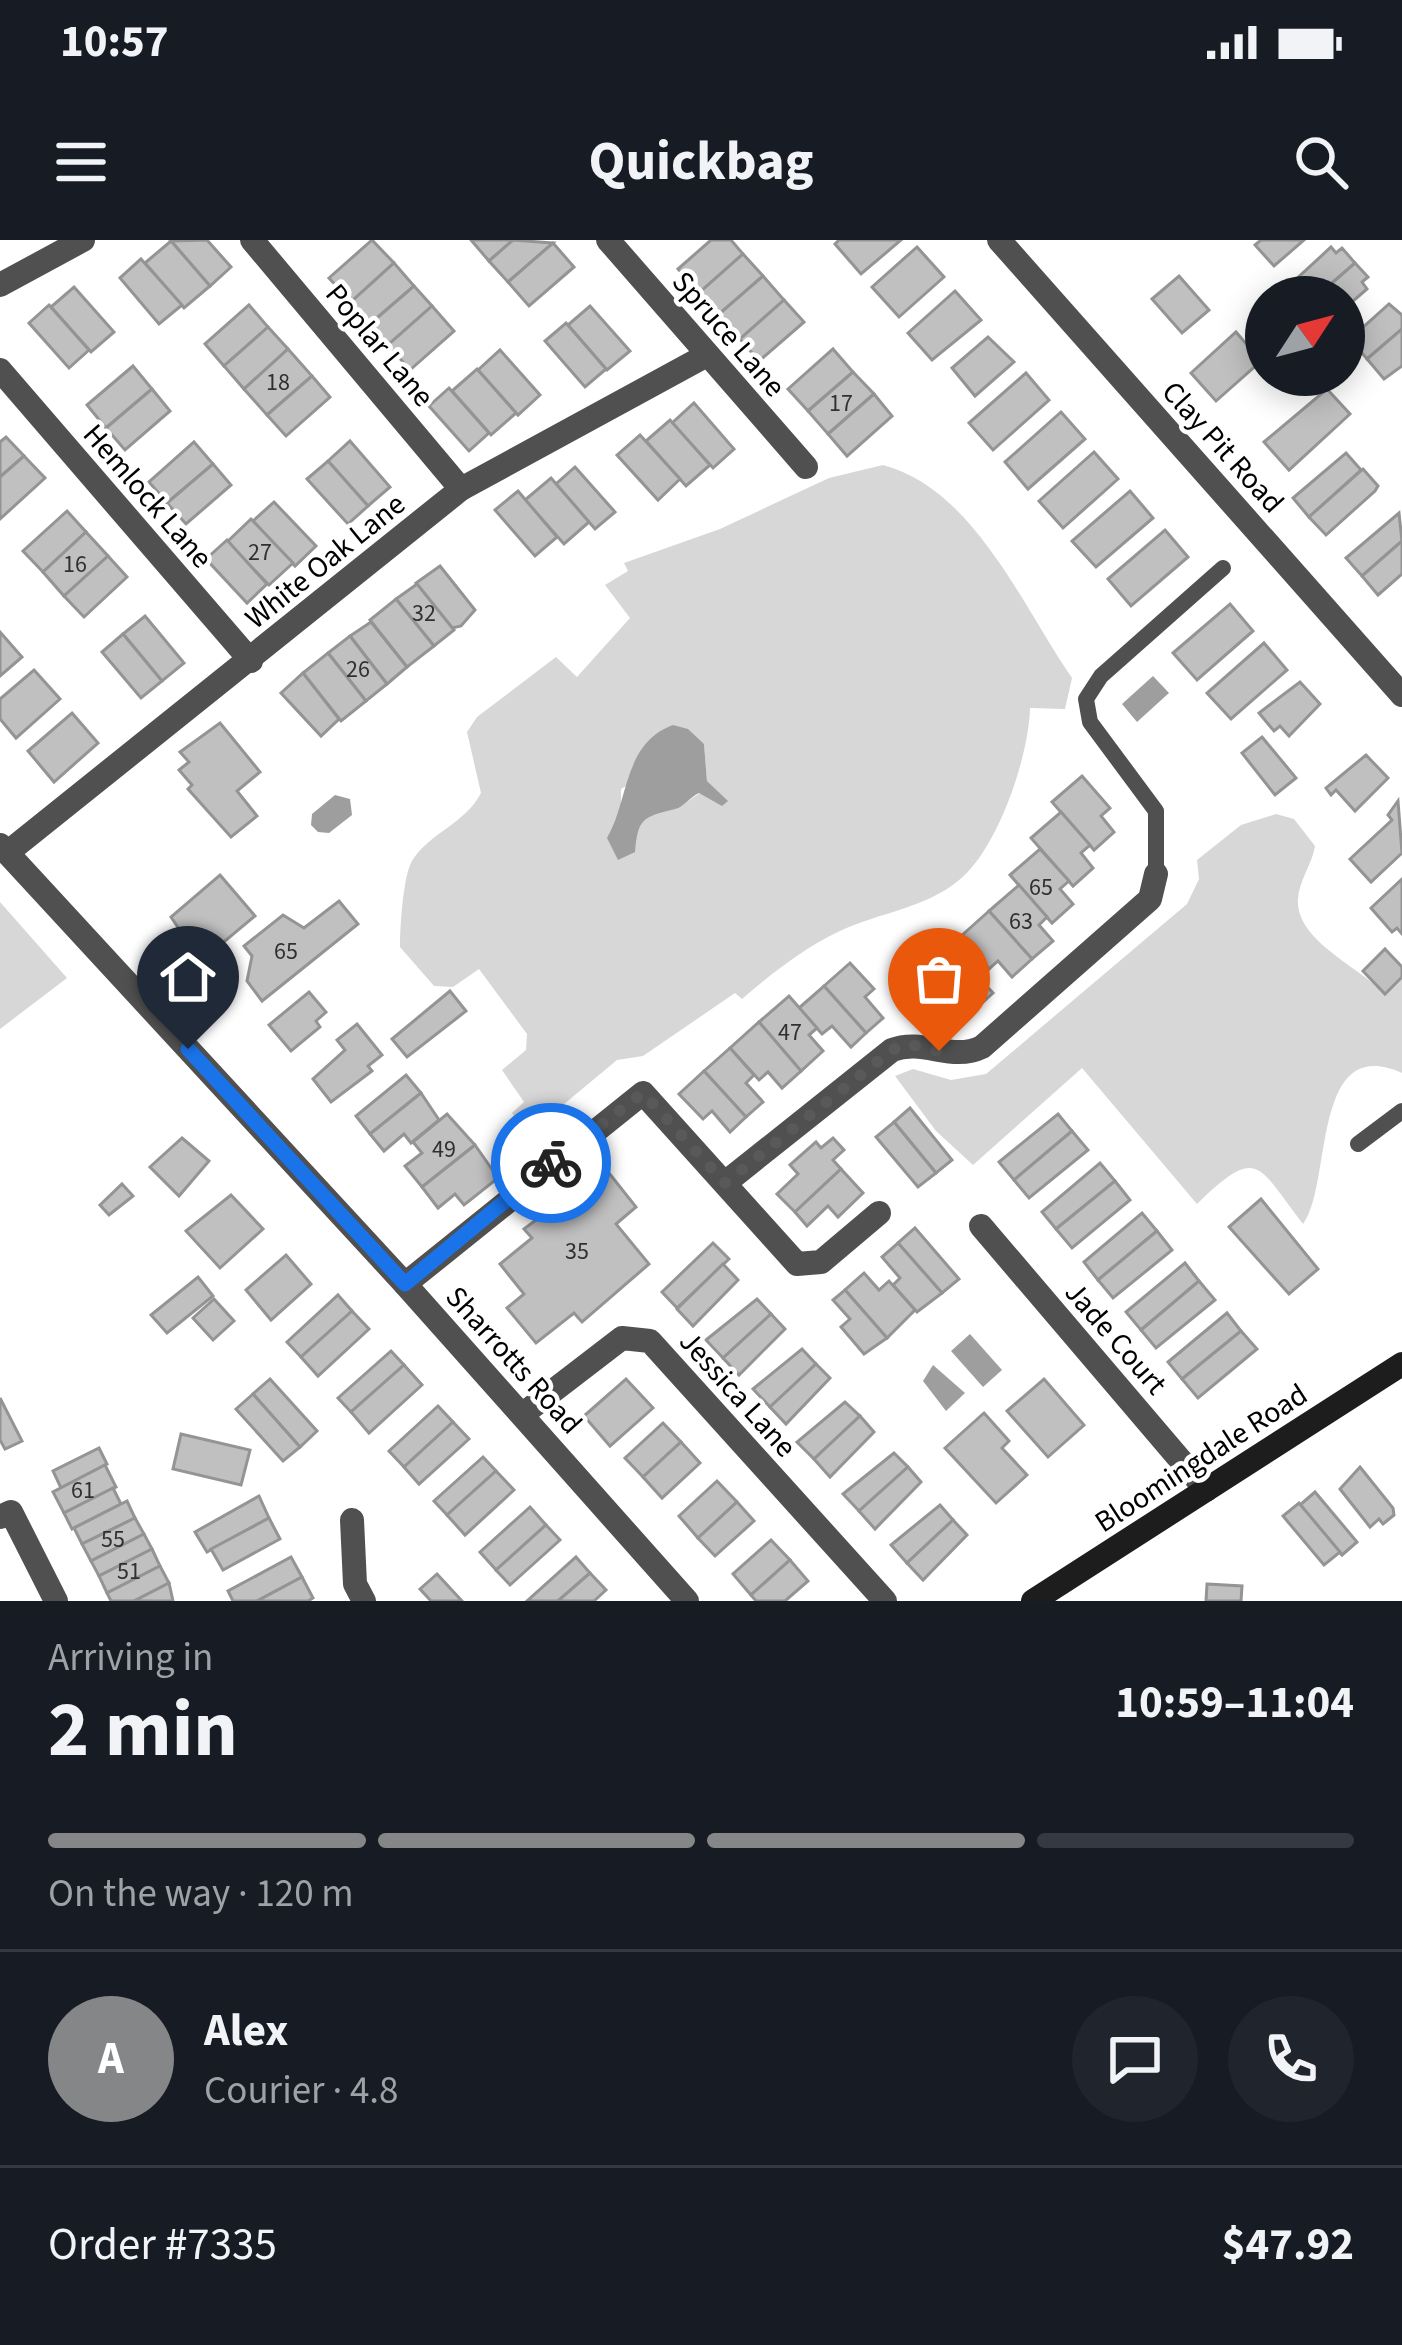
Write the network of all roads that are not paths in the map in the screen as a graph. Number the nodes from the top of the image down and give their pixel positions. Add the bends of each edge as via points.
1 (83, 240) edge
2 (252, 240) edge
3 (608, 240) edge
4 (999, 240) edge
5 (0, 285) edge
6 (707, 356) junction
7 (0, 370) edge
8 (806, 467) dead end
9 (461, 489) junction
10 (1223, 568) dead end
11 (251, 661) junction
12 (1402, 695) edge
13 (3, 849) edge
14 (1156, 874) joint
15 (1402, 1111) edge
16 (1358, 1144) dead end
17 (725, 1183) junction
18 (879, 1214) dead end
19 (981, 1226) dead end
20 (405, 1284) junction
21 (1402, 1364) edge
22 (524, 1414) junction
23 (1206, 1490) junction
24 (0, 1517) edge
25 (352, 1520) dead end
26 (1036, 1600) edge
27 (56, 1601) edge
28 (364, 1601) edge
29 (687, 1601) edge
30 (885, 1601) edge

1 - 5 street
2 - 9 street, Poplar Lane
3 - 6 street, Spruce Lane
4 - 12 street, Clay Pit Road
6 - 8 street, Spruce Lane
6 - 9 street, White Oak Lane
7 - 11 street, Hemlock Lane
9 - 11 street, White Oak Lane
10 - 14 lane via 1101,676 1086,700 1090,722 1156,811
11 - 13 street, White Oak Lane
13 - 20 street, Sharrotts Road
14 - 17 street via 1150,899 982,1047 968,1054 908,1044 892,1050
15 - 16 lane
17 - 18 street via 805,1267
17 - 20 street via 656,1101 636,1094
19 - 23 street, Jade Court
20 - 22 street, Sharrotts Road
21 - 23 street, Bloomingdale Road
22 - 29 street, Sharrotts Road
22 - 30 street, Jessica Lane via 622,1338 650,1341
23 - 26 street, Bloomingdale Road
24 - 27 street via 11,1512
25 - 28 street via 355,1585

